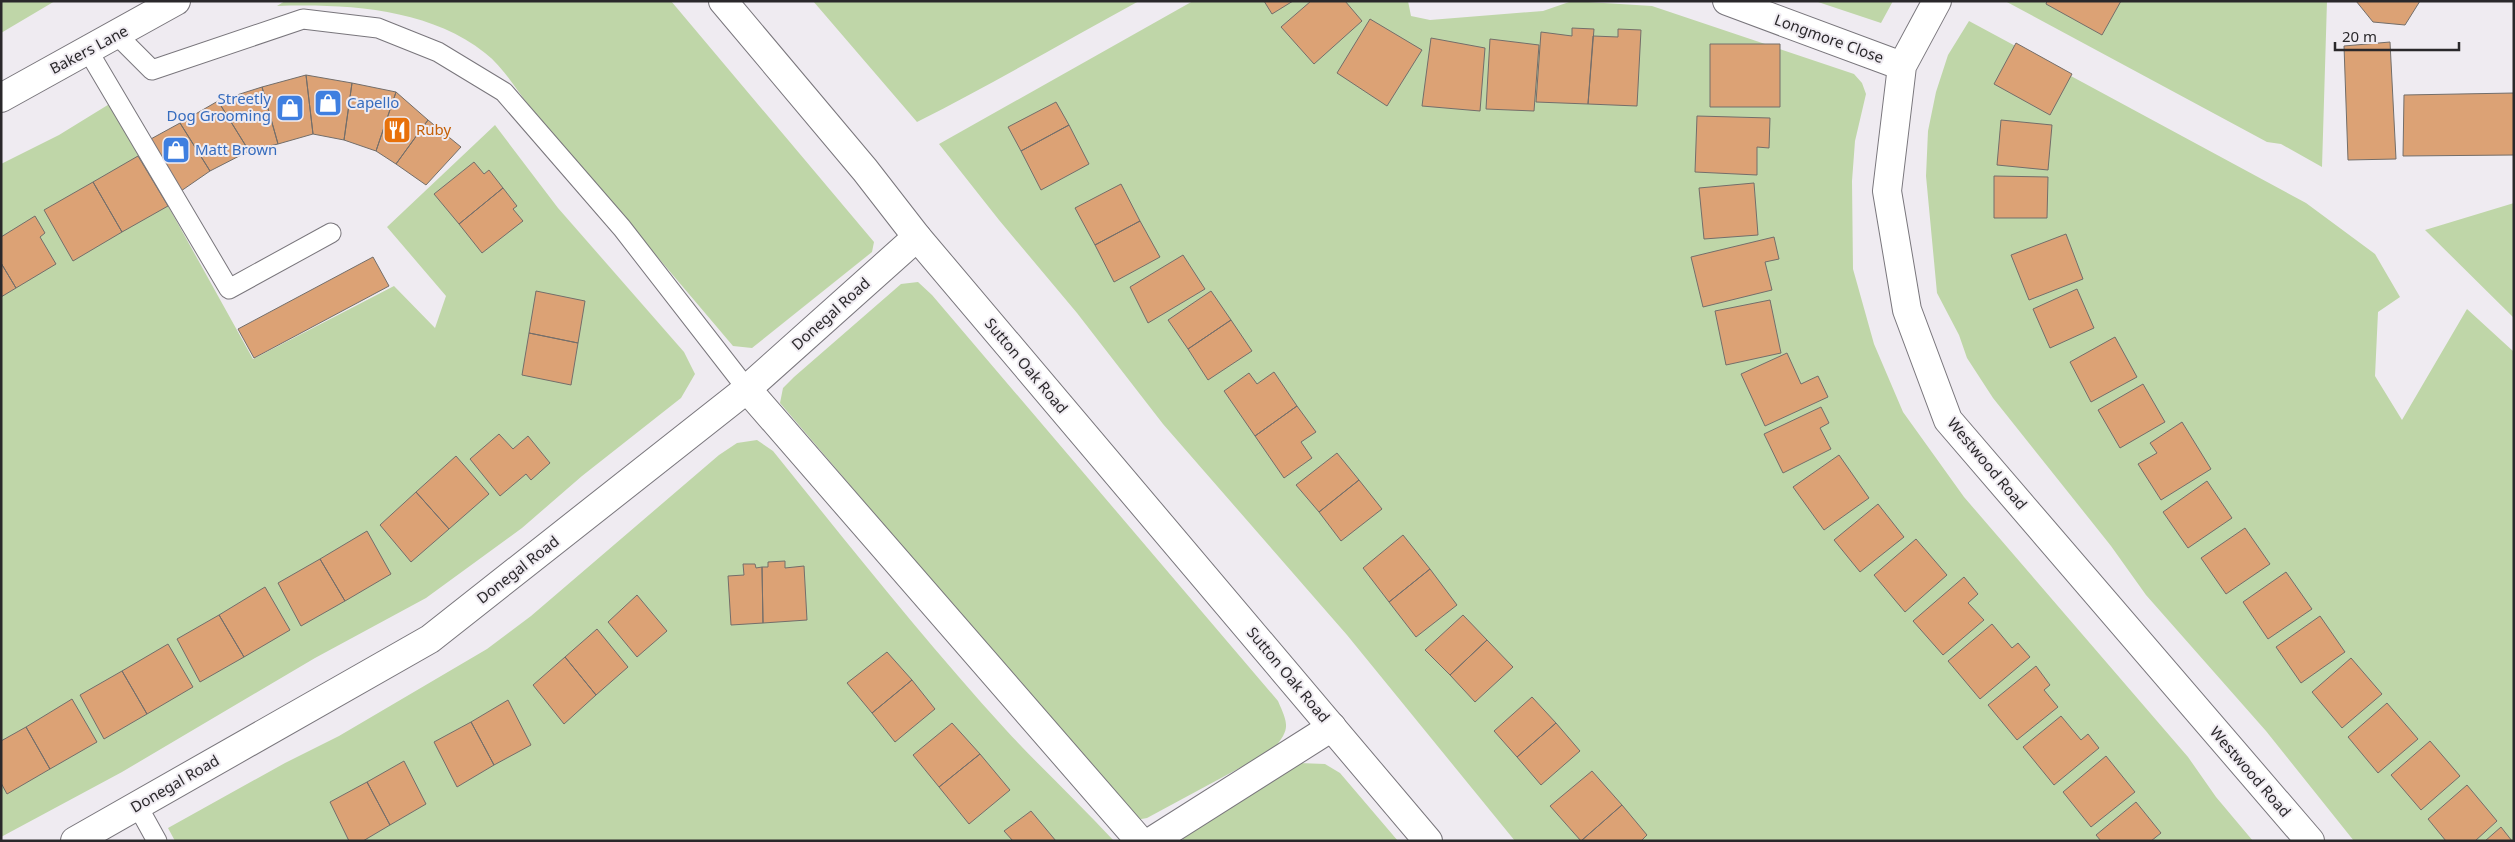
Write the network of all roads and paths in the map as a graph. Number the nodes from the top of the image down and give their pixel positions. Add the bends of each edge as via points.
1 (176, 1) edge
2 (723, 1) edge
3 (1727, 1) edge
4 (1937, 1) edge
5 (117, 35) junction
6 (87, 49) junction
7 (1902, 66) junction
8 (1, 98) edge
9 (331, 234) dead end
10 (917, 237) junction
11 (747, 389) junction
12 (1332, 727) junction
13 (137, 806) junction
14 (75, 841) edge
15 (157, 841) edge
16 (1140, 841) edge
17 (1152, 841) edge
18 (1428, 841) edge
19 (2310, 841) edge

1 - 5 street, Bakers Lane
2 - 10 street, Sutton Oak Road
3 - 7 street, Longmore Close
4 - 7 street, Westwood Road
5 - 6 street, Bakers Lane
5 - 11 lane via 152,70 303,19 378,28 438,52 504,92 622,228
6 - 8 street, Bakers Lane
6 - 9 lane via 229,290
7 - 19 street, Westwood Road via 1887,191 1907,310 1948,420
10 - 11 street, Donegal Road
10 - 12 street, Sutton Oak Road
11 - 13 street, Donegal Road via 430,639
11 - 16 street
12 - 17 street, Sutton Oak Road
12 - 18 street, Sutton Oak Road
13 - 14 street, Donegal Road
13 - 15 lane

